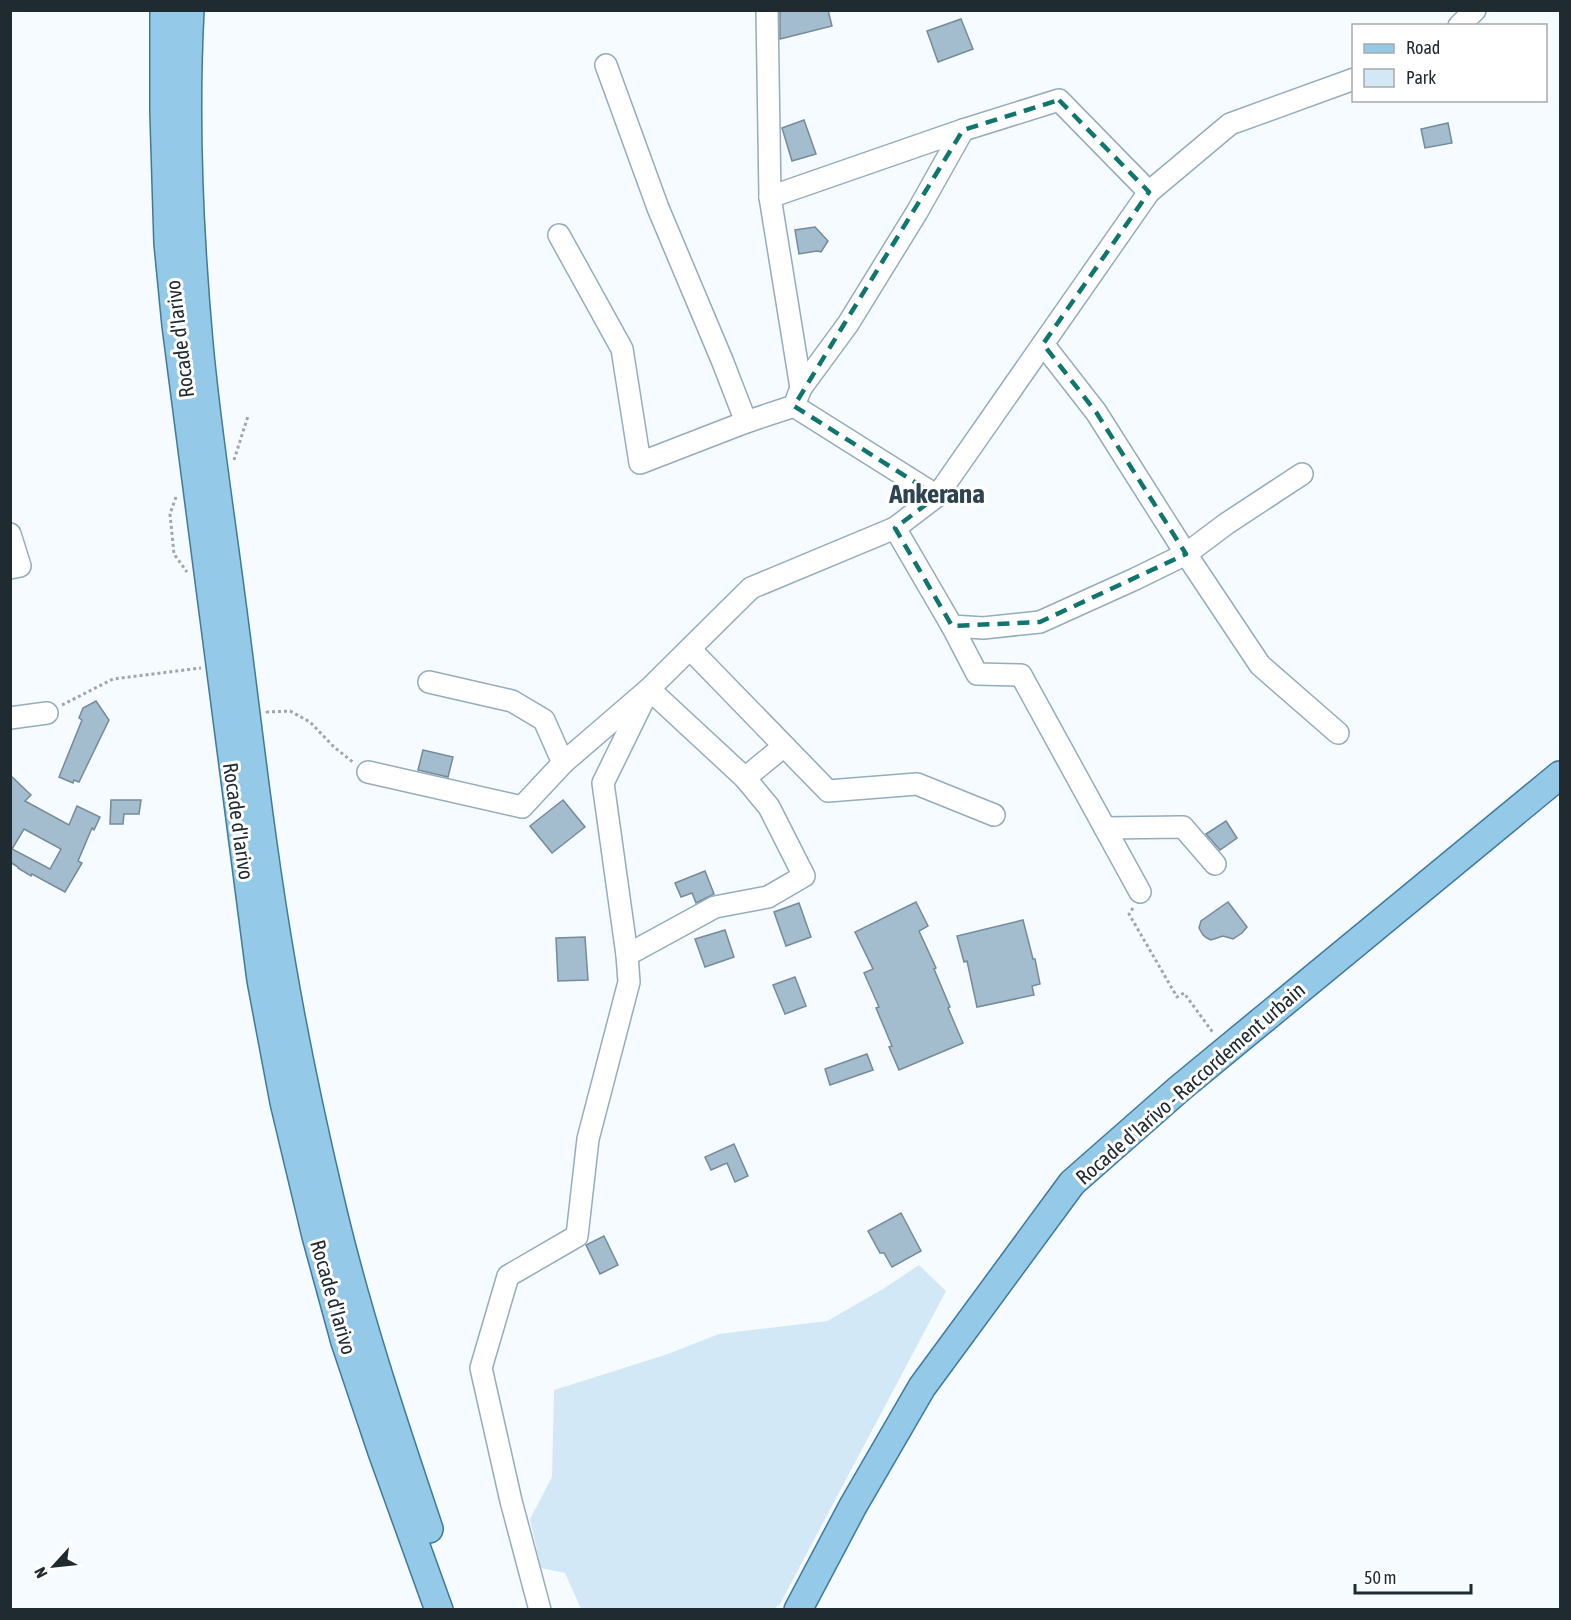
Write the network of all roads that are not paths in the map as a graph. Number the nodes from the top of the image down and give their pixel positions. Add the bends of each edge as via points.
1 (164, 10) edge
2 (190, 10) edge
3 (767, 10) edge
4 (1475, 10) edge
5 (1461, 24) edge
6 (606, 65) dead end
7 (1352, 79) edge
8 (963, 130) junction
9 (1149, 192) junction
10 (770, 198) junction
11 (558, 235) dead end
12 (1043, 344) junction
13 (798, 397) junction
14 (746, 422) junction
15 (1302, 474) dead end
16 (937, 496) junction
17 (895, 528) junction
18 (10, 534) edge
19 (1186, 554) junction
20 (10, 568) edge
21 (952, 626) junction
22 (690, 649) junction
23 (429, 682) dead end
24 (650, 689) junction
25 (47, 713) road end
26 (10, 718) edge
27 (1338, 733) dead end
28 (784, 746) junction
29 (563, 763) junction
30 (368, 772) road end
31 (1560, 775) edge
32 (745, 778) junction
33 (994, 815) dead end
34 (1105, 828) junction
35 (1215, 864) dead end
36 (1140, 892) road end
37 (627, 955) junction
38 (439, 1610) edge
39 (457, 1610) edge
40 (540, 1610) edge
41 (798, 1610) edge

1 - 38 main road, Rocade d'Iarivo via 168,243 176,325 261,980 284,1102 339,1321
2 - 39 main road, Rocade d'Iarivo via 187,148 199,346 282,965 330,1199 360,1315
3 - 10 street
4 - 5 street
6 - 14 street via 658,208
7 - 9 street via 1230,124
8 - 9 street via 1059,100
8 - 10 street
8 - 13 street via 848,324
9 - 12 street
10 - 13 street
11 - 14 street via 622,349 640,463
12 - 16 street
12 - 19 street via 1096,412
13 - 14 street
13 - 16 street
15 - 19 street
16 - 17 street
17 - 21 street
17 - 22 street via 751,588
18 - 20 street via 20,566
19 - 21 street via 1041,622 983,628
19 - 27 street via 1260,665
21 - 34 street via 977,674 1021,675
22 - 24 street
22 - 28 street
23 - 29 street via 512,701 544,720
24 - 29 street
24 - 32 street
24 - 37 street via 603,783
25 - 26 street
28 - 32 street
28 - 33 street via 828,791 917,784
29 - 30 street via 522,807
31 - 41 main road, Rocade d'Iarivo - Raccordement urbain via 1225,1050 1072,1183 922,1387
32 - 37 street via 769,807 804,876 768,897 715,907
34 - 35 street via 1183,827
34 - 36 street
37 - 40 street via 629,982 588,1139 577,1236 508,1276 481,1368

